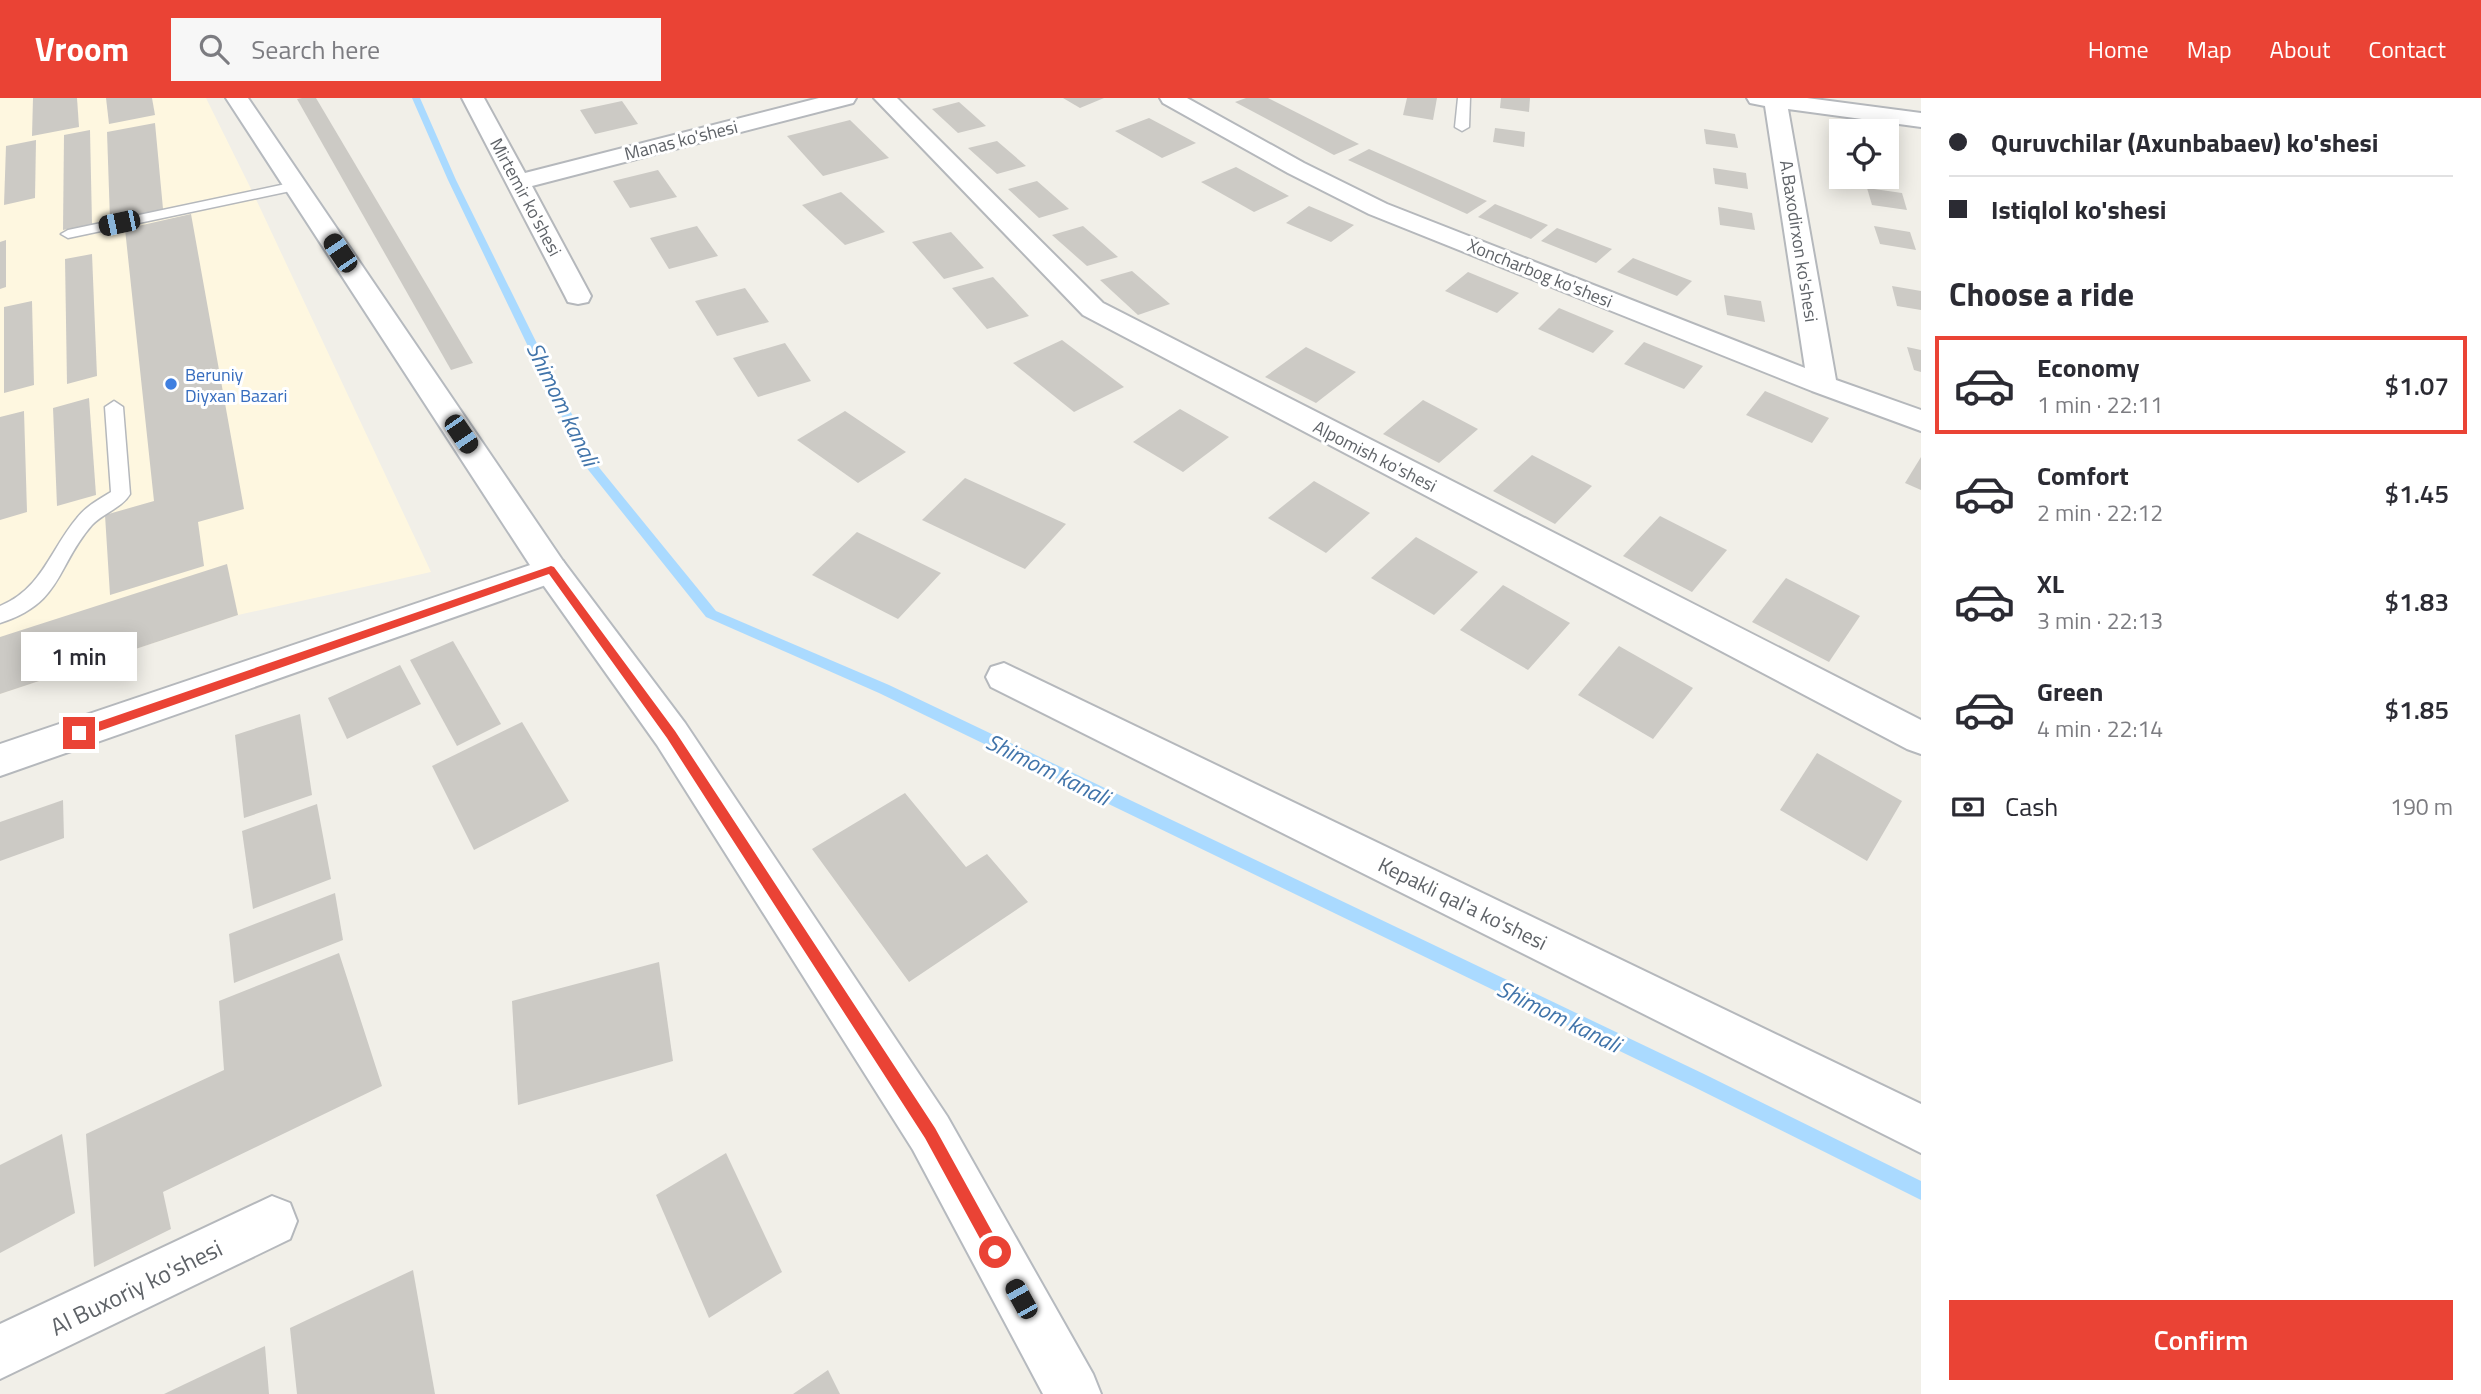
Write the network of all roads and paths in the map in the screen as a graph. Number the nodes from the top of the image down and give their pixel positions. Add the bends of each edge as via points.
1 (237, 98) edge
2 (473, 98) edge
3 (845, 98) edge
4 (885, 98) edge
5 (1171, 98) edge
6 (1464, 98) edge
7 (1770, 99) edge
8 (1921, 120) edge
9 (1462, 127) dead end
10 (518, 182) junction
11 (295, 186) junction
12 (68, 234) dead end
13 (578, 296) dead end
14 (1822, 385) junction
15 (114, 407) dead end
16 (1921, 421) edge
17 (551, 570) junction
18 (0, 615) edge
19 (1004, 677) dead end
20 (1921, 738) edge
21 (0, 761) edge
22 (1921, 1129) edge
23 (272, 1222) dead end
24 (0, 1352) edge
25 (1073, 1394) edge

1 - 11 street
2 - 10 street, Mirtemir ko'shesi
3 - 10 street, Manas ko'shesi
4 - 20 street, Alpomish ko'shesi via 1093,309
5 - 14 street, Xoncharbog ko'shesi via 1296,169 1378,208
6 - 9 lane
7 - 8 street
7 - 14 street, A.Baxodirxon ko'shesi
10 - 13 street, Mirtemir ko'shesi
11 - 12 lane
11 - 17 street
14 - 16 street, Xoncharbog ko'shesi
15 - 18 lane via 121,494 83,522 53,577 18,609
17 - 21 street
17 - 25 street via 671,734 930,1133
19 - 22 street, Kepakli qal'a ko'shesi
23 - 24 street, Al Buxoriy ko'shesi

